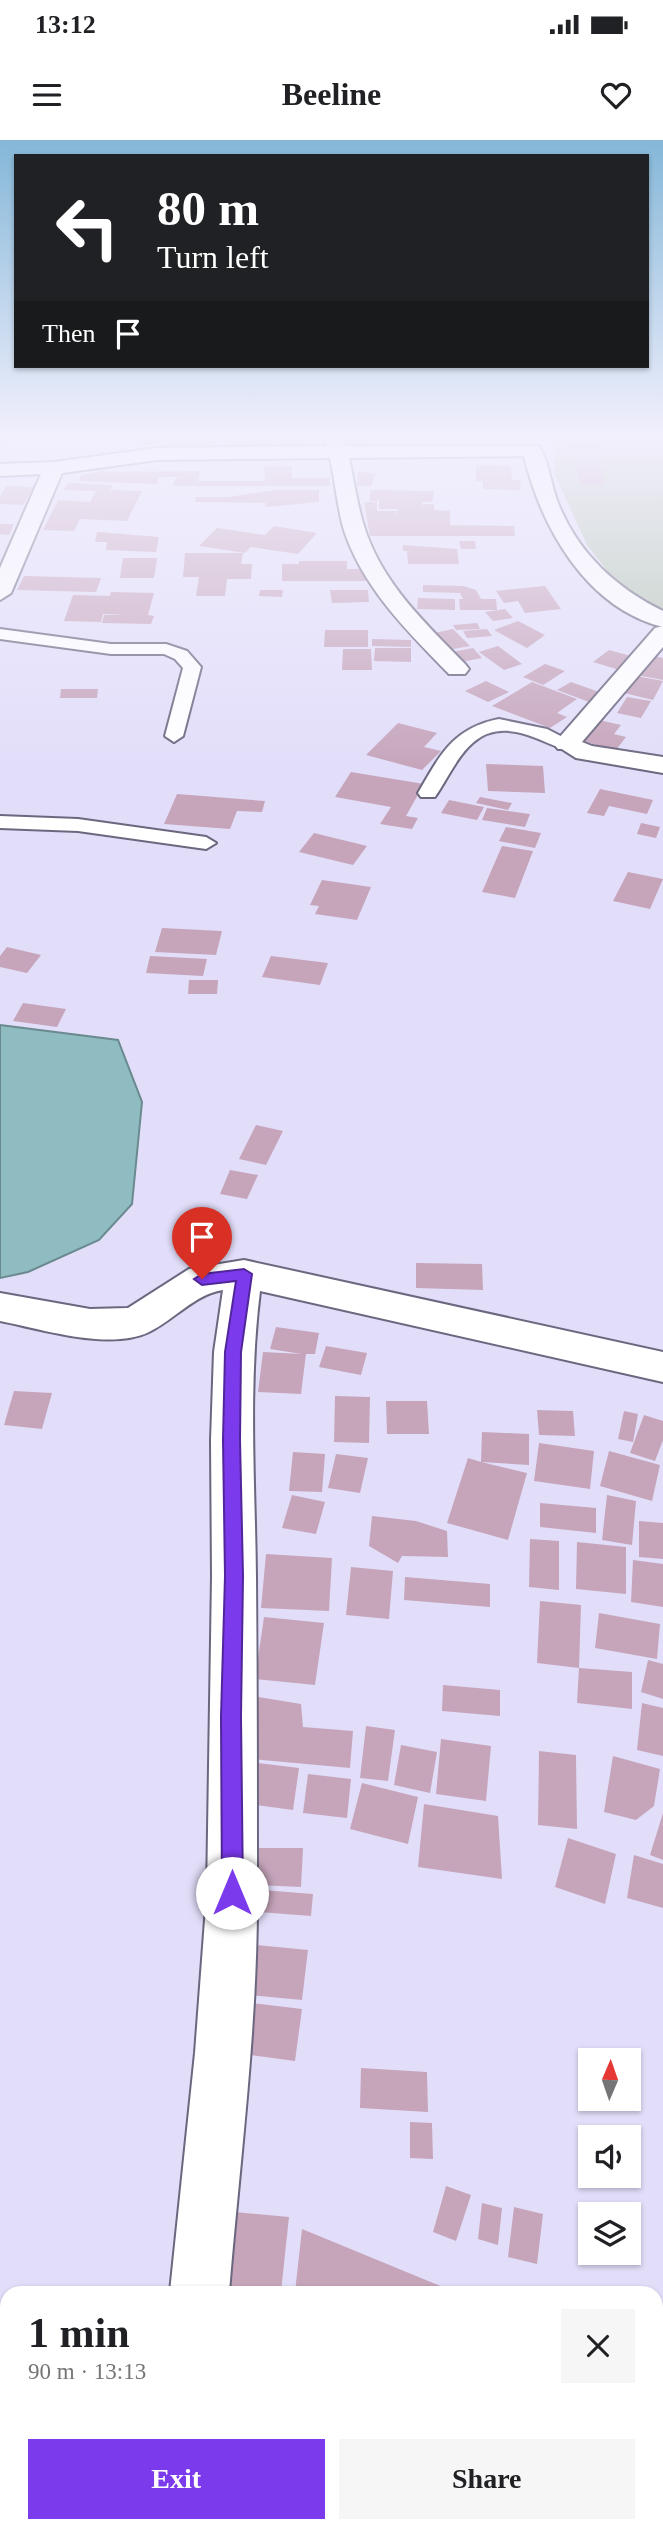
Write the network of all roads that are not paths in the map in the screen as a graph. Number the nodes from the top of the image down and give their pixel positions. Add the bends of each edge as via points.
1 (20, 546) edge
2 (362, 546) edge
3 (570, 546) edge
4 (0, 593) edge
5 (663, 620) edge
6 (663, 633) edge
7 (0, 634) edge
8 (457, 669) dead end
9 (174, 736) dead end
10 (567, 744) junction
11 (663, 765) edge
12 (428, 793) dead end
13 (0, 822) edge
14 (206, 844) dead end
15 (223, 1277) junction
16 (0, 1307) edge
17 (663, 1367) edge
18 (200, 2286) edge

1 - 4 street
2 - 8 street via 397,607
3 - 5 street via 614,592
6 - 10 street
7 - 9 lane via 111,649 166,649 181,655 192,667
10 - 11 street via 586,753
10 - 12 lane via 523,728 479,726 464,736
13 - 14 lane via 78,825
15 - 16 street via 135,1322 90,1324
15 - 17 street
15 - 18 street via 233,1352 232,1893

